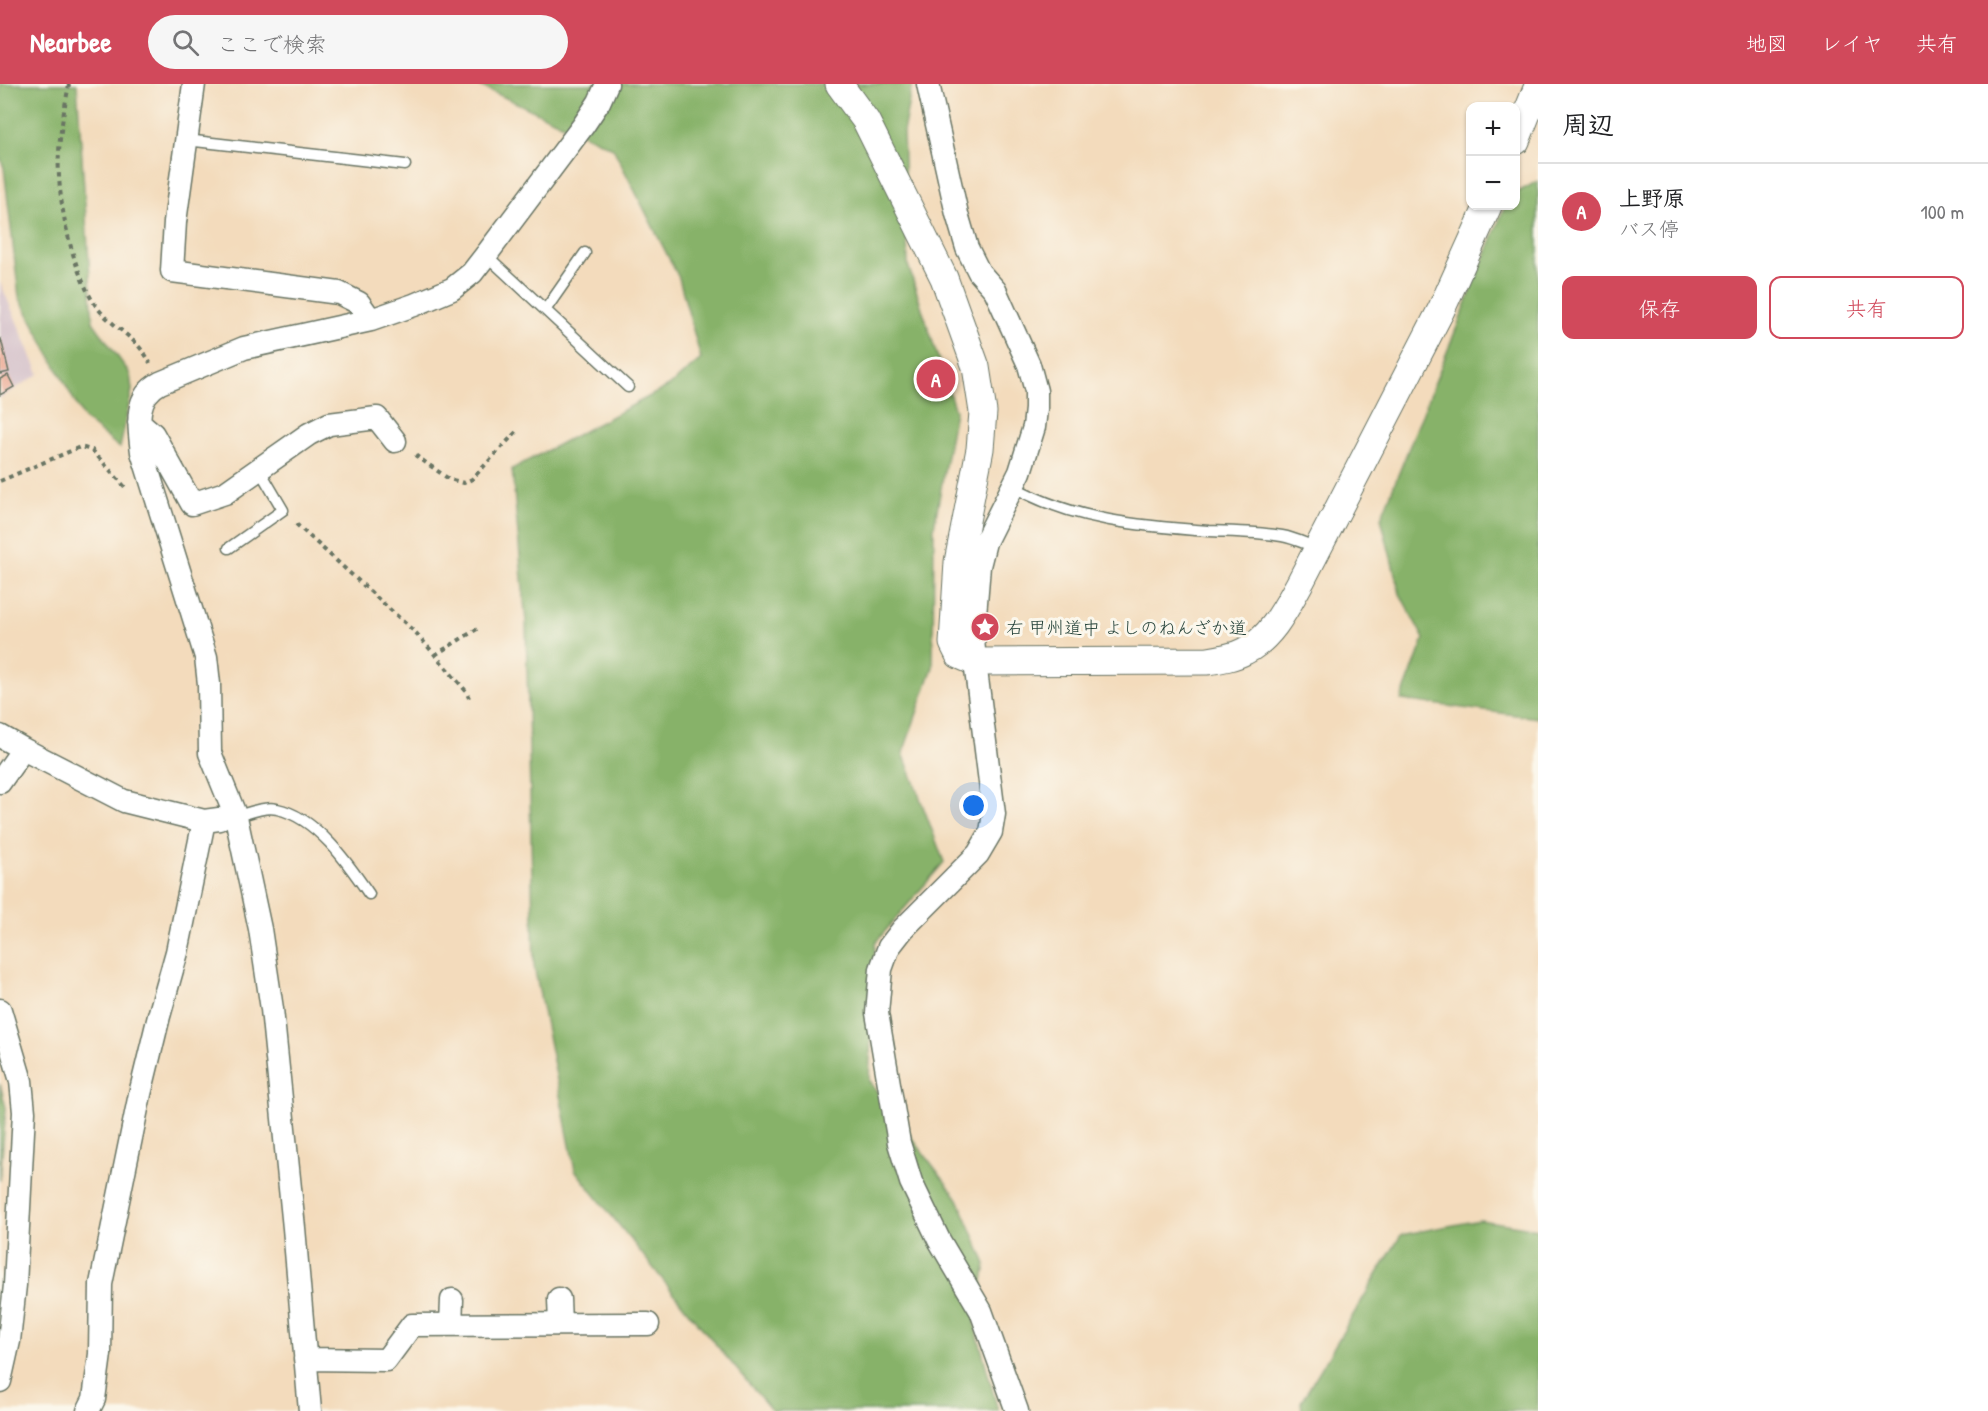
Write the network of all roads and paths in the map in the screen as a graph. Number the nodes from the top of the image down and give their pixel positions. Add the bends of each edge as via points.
1 (69, 84) edge
2 (194, 84) edge
3 (607, 84) edge
4 (839, 84) edge
5 (928, 84) edge
6 (1538, 86) edge
7 (1520, 129) edge
8 (186, 140) junction
9 (405, 165) dead end
10 (1486, 210) edge
11 (585, 254) dead end
12 (486, 255) junction
13 (546, 309) junction
14 (371, 320) junction
15 (146, 353) dead end
16 (628, 387) dead end
17 (139, 422) junction
18 (516, 432) dead end
19 (395, 441) joint
20 (259, 469) junction
21 (0, 481) edge
22 (1014, 487) junction
23 (128, 489) dead end
24 (283, 510) junction
25 (229, 548) dead end
26 (1317, 548) junction
27 (477, 629) dead end
28 (435, 655) junction
29 (975, 662) junction
30 (469, 698) dead end
31 (0, 735) edge
32 (23, 749) junction
33 (0, 782) edge
34 (236, 817) junction
35 (204, 821) junction
36 (369, 894) dead end
37 (0, 1010) edge
38 (559, 1299) dead end
39 (452, 1300) dead end
40 (560, 1324) junction
41 (648, 1324) dead end
42 (451, 1325) junction
43 (305, 1359) junction
44 (0, 1381) edge
45 (88, 1411) edge
46 (310, 1411) edge
47 (1017, 1411) edge

1 - 15 path via 58,153 62,200 77,271 107,319
2 - 8 street
3 - 12 street via 583,126
4 - 29 street via 866,120 944,278 976,368 983,412 980,449 958,562 953,643 959,655
5 - 22 street via 967,248 994,290 1034,379 1034,428
6 - 7 street
8 - 9 lane
8 - 14 street via 172,271 339,293 359,303
10 - 26 street via 1441,310
11 - 13 lane
12 - 13 lane
12 - 14 street via 452,289
13 - 16 lane
14 - 17 street via 244,348 167,379 153,387 141,404
17 - 20 street via 153,434 192,504 225,493
17 - 34 street via 142,452 206,657 210,753
18 - 19 path via 464,483 449,479
19 - 20 street via 377,418 329,424
20 - 24 lane
21 - 23 path via 81,447 92,450
22 - 26 lane via 1070,512 1107,520 1284,536
22 - 29 street via 981,552 973,639
24 - 25 lane
24 - 28 path
26 - 29 street via 1269,631 1246,651 1208,661
27 - 28 path
28 - 30 path
29 - 47 street via 994,814 991,832 978,854 889,947 881,969 877,1013 899,1143 911,1182 939,1240 981,1311
31 - 32 street
32 - 33 street
32 - 35 street via 124,801
34 - 35 street
34 - 36 lane via 276,808 309,822 347,860
34 - 43 street via 272,1009
35 - 45 street via 177,952 140,1094 101,1284 108,1340
37 - 44 street via 21,1081 24,1112 15,1285
38 - 40 street
39 - 42 street
40 - 41 street
40 - 42 street
42 - 43 street via 412,1325 386,1360
43 - 46 street

